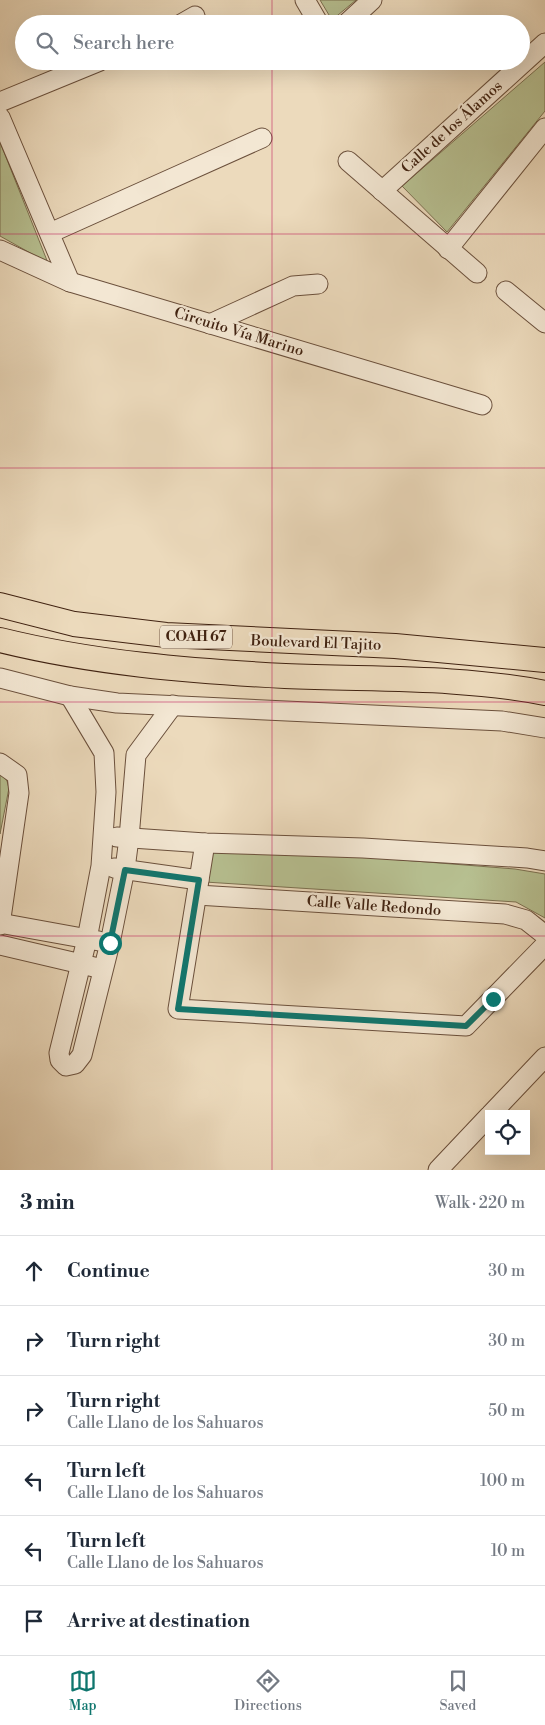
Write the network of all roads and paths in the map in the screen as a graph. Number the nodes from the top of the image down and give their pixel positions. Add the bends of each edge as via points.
1 (305, 0) edge
2 (372, 0) edge
3 (314, 15) edge
4 (356, 15) edge
5 (545, 43) edge
6 (530, 57) edge
7 (78, 70) edge
8 (515, 70) edge
9 (0, 102) edge
10 (0, 117) edge
11 (545, 128) edge
12 (262, 138) dead end
13 (348, 161) dead end
14 (382, 191) junction
15 (50, 233) junction
16 (448, 249) junction
17 (0, 250) edge
18 (477, 274) dead end
19 (70, 282) junction
20 (318, 284) dead end
21 (506, 291) dead end
22 (545, 323) edge
23 (210, 324) junction
24 (482, 405) dead end
25 (0, 605) edge
26 (0, 640) edge
27 (395, 646) junction
28 (545, 660) edge
29 (0, 678) edge
30 (392, 678) junction
31 (545, 693) edge
32 (70, 696) junction
33 (173, 705) junction
34 (545, 728) edge
35 (104, 753) junction
36 (136, 755) junction
37 (0, 763) edge
38 (104, 836) junction
39 (129, 838) junction
40 (205, 844) junction
41 (545, 861) edge
42 (101, 866) junction
43 (125, 870) junction
44 (198, 887) junction
45 (0, 924) edge
46 (545, 935) edge
47 (87, 939) junction
48 (110, 943) junction
49 (0, 945) edge
50 (545, 945) edge
51 (81, 964) junction
52 (103, 969) junction
53 (541, 1068) edge
54 (495, 1110) edge
55 (485, 1120) edge
56 (438, 1170) edge

1 - 3 street
2 - 4 street
5 - 6 street, Calle de los Álamos
7 - 9 street
8 - 14 street, Calle de los Álamos
10 - 15 street
11 - 16 street
12 - 15 street
13 - 14 street
14 - 16 street
15 - 19 street
16 - 18 street
17 - 19 street, Circuito Vía Marino
19 - 23 street, Circuito Vía Marino
20 - 23 street via 292,286
21 - 22 street
23 - 24 street, Circuito Vía Marino
25 - 27 main road, Boulevard El Tajito / COAH 67 via 74,624 166,635
26 - 30 main road, COAH 67 via 84,657 167,668 286,676
27 - 28 main road, Boulevard El Tajito / COAH 67
27 - 30 main road
29 - 32 street
30 - 31 main road, COAH 67 via 507,686
32 - 33 street via 117,703
32 - 35 street
33 - 34 street via 502,721
33 - 36 street
35 - 36 street
35 - 38 street
36 - 39 street
37 - 45 street via 17,775 19,793
38 - 39 street
38 - 42 street
39 - 40 street
39 - 43 street
40 - 41 street via 363,848
40 - 44 street
42 - 43 street, Calle Valle Redondo
42 - 47 street
43 - 44 street, Calle Valle Redondo
43 - 48 street
44 - 46 street, Calle Valle Redondo via 506,914 526,920
44 - 50 street via 178,1009 466,1026
45 - 47 street
47 - 48 street
47 - 51 street
48 - 52 street
49 - 51 street
51 - 52 street
51 - 52 street via 59,1052 60,1060 66,1066 75,1064 82,1055
53 - 54 street
55 - 56 street

